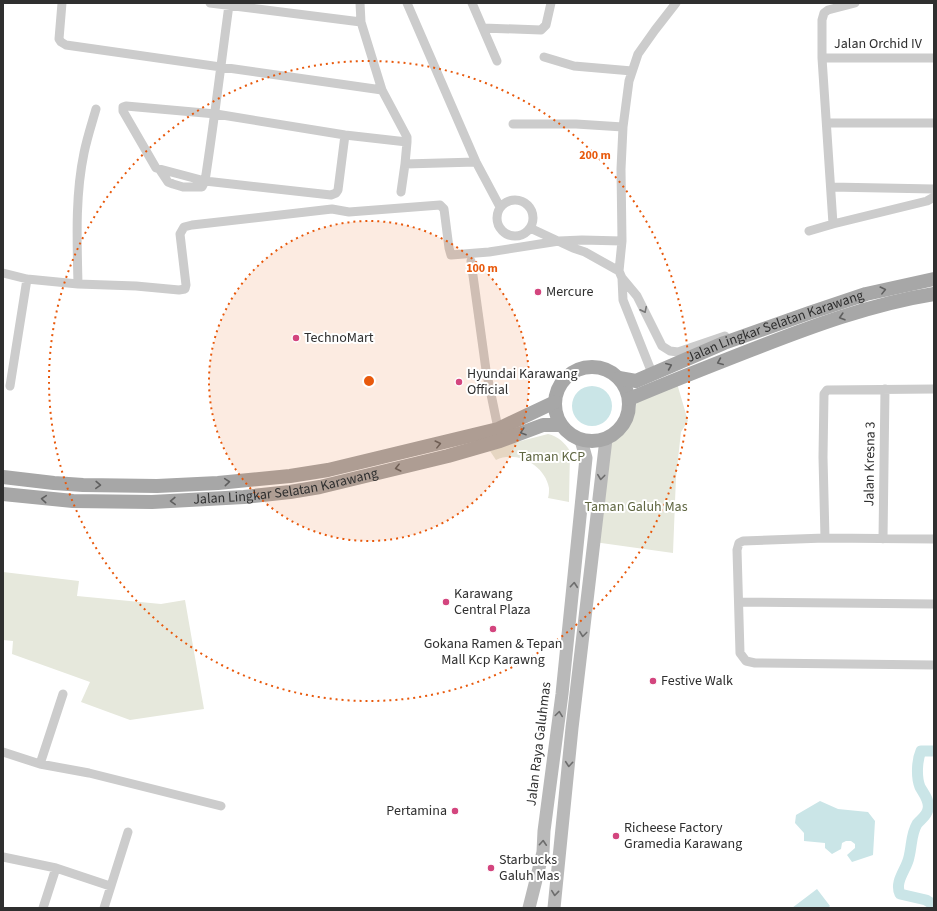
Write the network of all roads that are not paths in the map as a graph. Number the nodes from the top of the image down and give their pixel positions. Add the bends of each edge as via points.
1 (62, 3) edge
2 (210, 3) edge
3 (407, 3) edge
4 (472, 3) edge
5 (551, 3) edge
6 (676, 3) edge
7 (855, 3) edge
8 (363, 4) edge
9 (229, 5) junction
10 (361, 22) junction
11 (483, 28) junction
12 (544, 57) dead end
13 (822, 58) junction
14 (934, 58) edge
15 (497, 61) dead end
16 (220, 67) junction
17 (632, 71) junction
18 (382, 90) junction
19 (96, 109) dead end
20 (216, 114) junction
21 (827, 123) junction
22 (934, 123) edge
23 (513, 124) dead end
24 (624, 127) junction
25 (345, 135) junction
26 (407, 142) junction
27 (476, 162) junction
28 (405, 164) junction
29 (205, 181) junction
30 (831, 186) junction
31 (934, 189) edge
32 (401, 192) dead end
33 (934, 197) edge
34 (500, 207) junction
35 (833, 224) junction
36 (530, 228) junction
37 (809, 231) dead end
38 (559, 241) junction
39 (622, 241) junction
40 (471, 261) dead end
41 (3, 273) edge
42 (620, 275) junction
43 (27, 278) junction
44 (934, 279) edge
45 (78, 284) junction
46 (934, 294) edge
47 (751, 333) junction
48 (652, 373) junction
49 (619, 378) junction
50 (10, 386) dead end
51 (885, 389) junction
52 (934, 389) edge
53 (629, 400) junction
54 (555, 402) junction
55 (561, 425) junction
56 (499, 435) junction
57 (606, 439) junction
58 (581, 440) junction
59 (604, 457) junction
60 (586, 458) junction
61 (3, 476) edge
62 (3, 494) edge
63 (825, 538) junction
64 (883, 539) junction
65 (934, 539) edge
66 (739, 602) junction
67 (934, 604) edge
68 (934, 666) edge
69 (63, 694) dead end
70 (3, 752) edge
71 (40, 764) junction
72 (220, 806) dead end
73 (128, 832) dead end
74 (3, 857) edge
75 (56, 868) junction
76 (110, 886) junction
77 (43, 908) edge
78 (104, 908) edge
79 (529, 908) edge
80 (554, 908) edge

1 - 16 street via 59,39 66,45
2 - 9 street
3 - 27 street
4 - 11 street
5 - 11 street via 546,25 541,30
6 - 17 street via 638,54
7 - 13 street via 835,7 824,13
8 - 10 street
9 - 10 street
9 - 16 street
10 - 18 street
11 - 15 street
12 - 17 street via 574,66
13 - 14 street, Jalan Orchid IV
13 - 21 street
16 - 18 street
16 - 20 street
17 - 24 street
18 - 26 street via 407,137
19 - 45 street via 84,153 79,195
20 - 25 street
20 - 29 street
20 - 29 street via 123,107 156,168
21 - 22 street
21 - 30 street
23 - 24 street
24 - 39 street via 621,169
25 - 26 street
25 - 29 street via 338,190 331,195
26 - 28 street
27 - 28 street
27 - 34 street
28 - 32 street
30 - 31 street
30 - 35 street
33 - 35 street via 927,201
34 - 36 street via 507,201 522,201 532,213
34 - 36 street via 496,218 502,232 517,236
35 - 37 street
36 - 38 street
38 - 39 street
38 - 42 street via 585,252
38 - 45 street via 451,255 444,210 440,205 349,212 332,209 184,227 180,234 186,285 179,290
39 - 42 street
40 - 56 street via 486,370
41 - 43 street
42 -> 47 street via 637,296 662,346 670,351 678,352 739,331
42 - 48 street via 623,300
43 - 45 street
43 - 50 street
47 -> 44 main road, Jalan Lingkar Selatan Karawang via 838,302
46 -> 53 main road, Jalan Lingkar Selatan Karawang via 902,299 816,326
48 -> 47 main road, Jalan Lingkar Selatan Karawang
48 - 49 main road, Jalan Lingkar Selatan Karawang via 636,381
49 - 53 main road via 626,388
49 - 54 main road via 598,367 585,367 574,371 564,379 557,390
51 - 52 street
51 - 63 street via 827,390 824,394
51 - 64 street, Jalan Kresna 3
53 - 57 main road via 629,412 624,423
54 - 55 main road via 556,414
54 - 56 main road, Jalan Lingkar Selatan Karawang
55 -> 56 main road, Jalan Lingkar Selatan Karawang
55 - 58 main road
61 -> 56 main road, Jalan Lingkar Selatan Karawang via 83,485 157,486 256,480 328,470
56 -> 62 main road, Jalan Lingkar Selatan Karawang via 448,456 320,487 244,497 152,502 73,501
57 - 58 main road
57 - 59 main road
58 - 60 main road, Jalan Raya Galuhmas
59 - 60 main road via 593,454
59 -> 80 main road
79 -> 60 main road, Jalan Raya Galuhmas via 543,852
63 - 64 street
63 - 66 street via 739,543
64 - 65 street
66 - 67 street
66 - 68 street via 740,653 746,661
69 - 71 street
70 - 71 street
71 - 72 street
73 - 76 street
74 - 75 street
75 - 76 street
75 - 77 street
76 - 78 street

